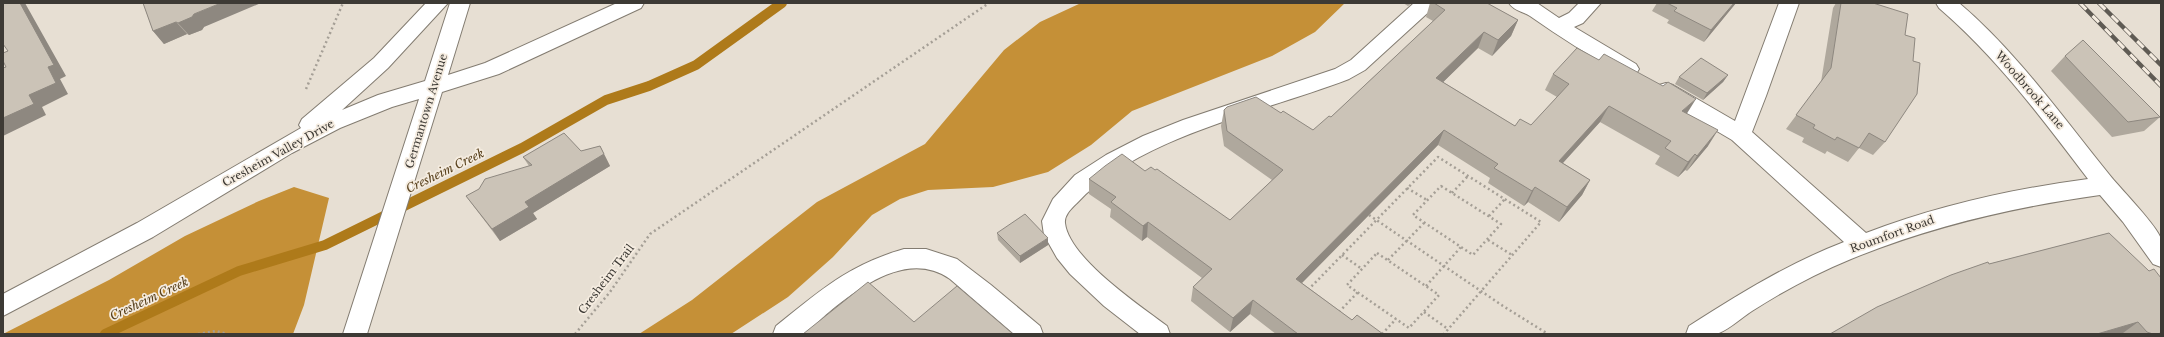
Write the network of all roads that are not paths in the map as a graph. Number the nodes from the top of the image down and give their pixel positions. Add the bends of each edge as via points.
1 (438, 3) edge
2 (460, 3) edge
3 (634, 3) edge
4 (1426, 3) edge
5 (1520, 3) edge
6 (1591, 3) edge
7 (1789, 3) edge
8 (1946, 3) edge
9 (1558, 27) junction
10 (433, 87) junction
11 (1740, 134) junction
12 (284, 147) junction
13 (2105, 185) junction
14 (1862, 244) junction
15 (2161, 256) edge
16 (3, 306) edge
17 (355, 334) edge
18 (785, 334) edge
19 (1031, 334) edge
20 (1158, 334) edge
21 (1698, 334) edge

1 - 12 main road via 381,63
2 - 10 main road, Germantown Avenue
3 - 10 main road, Cresheim Valley Drive via 492,69
4 - 20 main road via 1358,65 1342,74 1178,131 1146,145 1113,160 1068,196 1053,222 1069,258 1089,278
5 - 9 main road via 1535,10
6 - 9 main road via 1576,18
7 - 11 main road
8 - 13 main road, Woodbrook Lane via 1974,28 2016,73 2048,110
9 - 11 main road
10 - 12 main road, Cresheim Valley Drive via 359,110
10 - 17 main road, Germantown Avenue
11 - 14 main road
12 - 16 main road, Cresheim Valley Drive via 145,230
13 - 14 main road, Roumfort Road via 2060,190 1976,208 1935,218
13 - 15 main road, Woodbrook Lane
14 - 21 main road, Roumfort Road via 1806,269 1758,295
18 - 19 main road via 864,273 885,262 906,259 929,260 949,266

